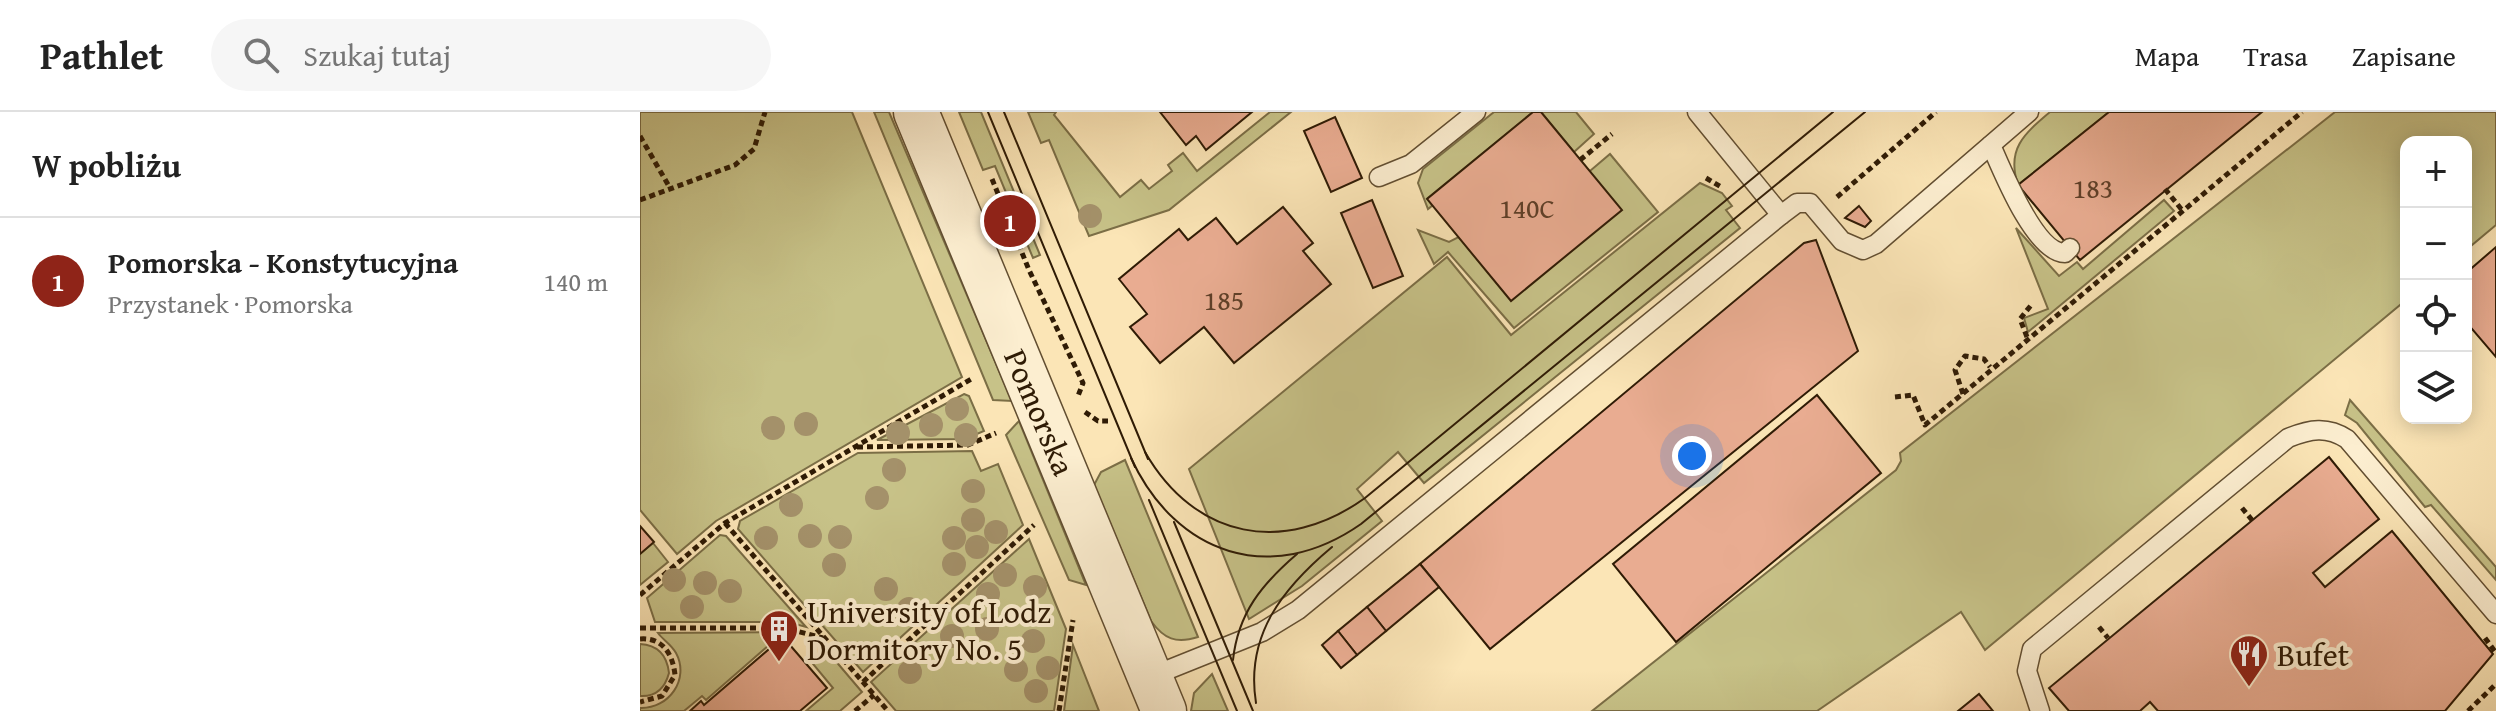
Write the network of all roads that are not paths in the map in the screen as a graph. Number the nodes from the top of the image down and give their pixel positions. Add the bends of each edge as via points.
1 (916, 112) edge
2 (1476, 112) edge
3 (1697, 112) edge
4 (2029, 112) edge
5 (1991, 145) junction
6 (1379, 177) dead end
7 (1781, 215) junction
8 (2070, 248) dead end
9 (2496, 614) edge
10 (1157, 694) edge
11 (2040, 711) edge

1 - 10 street, Pomorska
2 - 6 lane via 1411,164
3 - 7 lane
4 - 5 lane
5 - 7 lane via 1863,250 1842,241 1804,201
5 - 8 lane via 2015,200 2050,249 2065,253
7 - 10 lane via 1298,610
9 - 11 lane via 2347,439 2333,430 2309,431 2288,438 2032,649 2027,671

